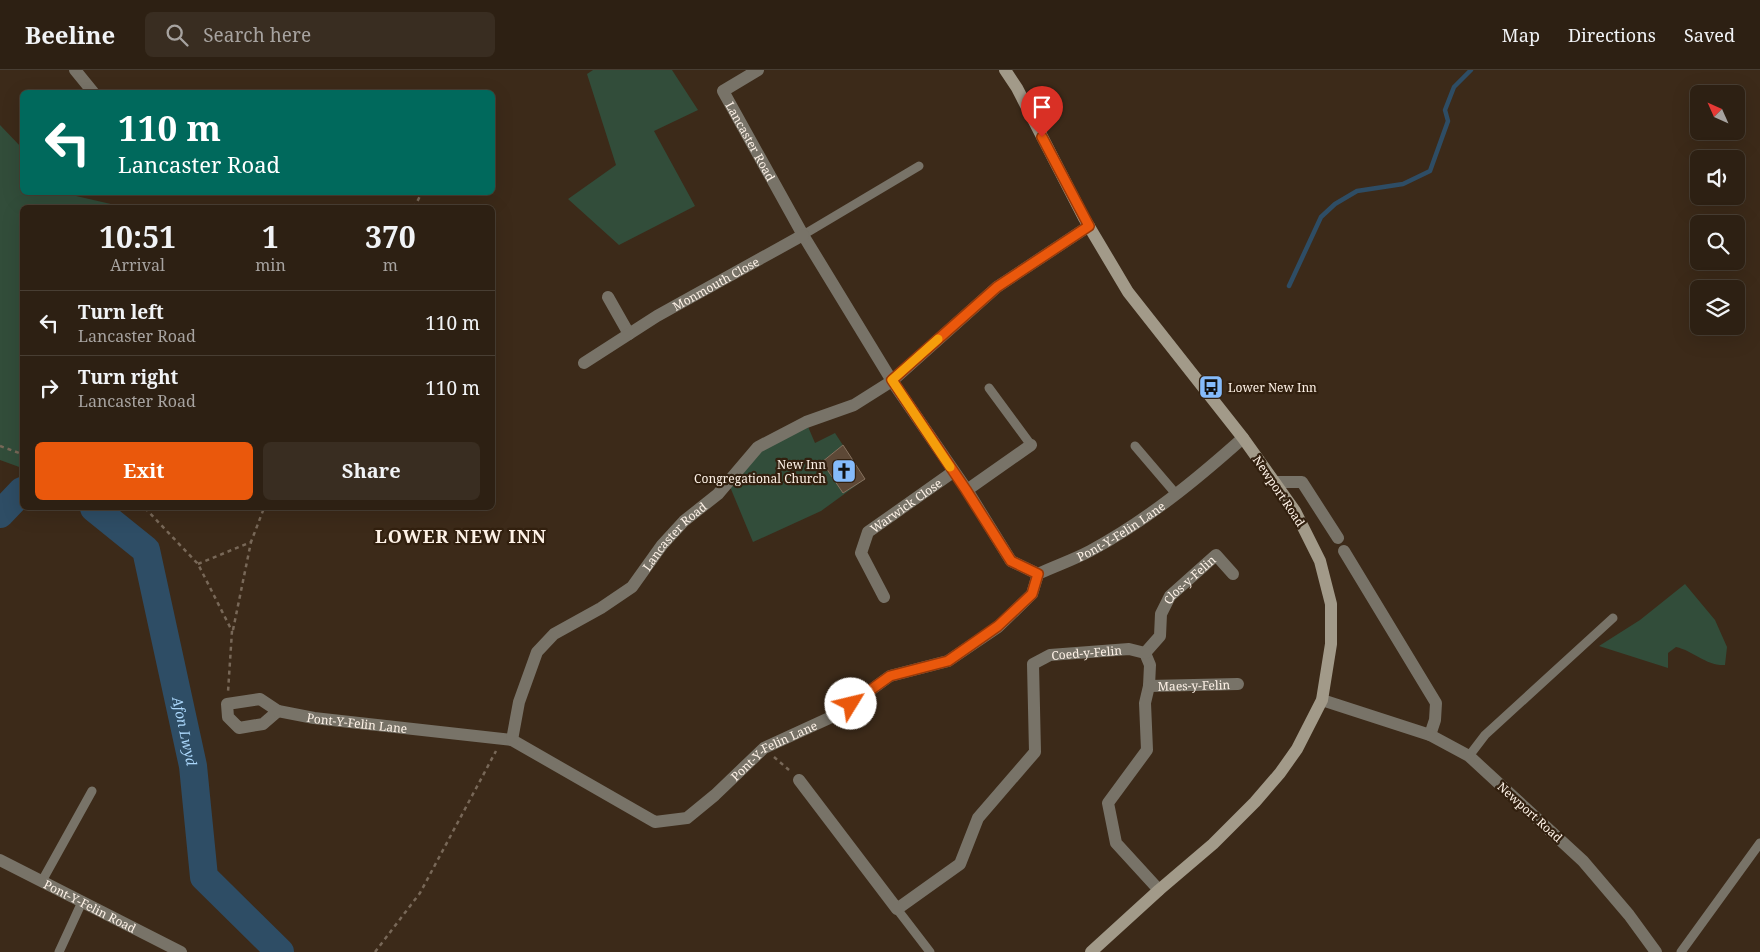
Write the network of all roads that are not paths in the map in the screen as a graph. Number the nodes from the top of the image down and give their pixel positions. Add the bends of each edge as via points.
1 (75, 70) edge
2 (758, 70) edge
3 (1005, 70) edge
4 (91, 90) edge
5 (920, 166) dead end
6 (1089, 226) junction
7 (803, 235) junction
8 (608, 297) dead end
9 (629, 334) junction
10 (584, 363) dead end
11 (892, 380) junction
12 (989, 388) dead end
13 (1243, 438) junction
14 (1031, 444) joint
15 (1135, 446) dead end
16 (953, 472) junction
17 (1276, 482) junction
18 (966, 490) junction
19 (1176, 494) junction
20 (1338, 538) dead end
21 (1344, 551) dead end
22 (1038, 574) junction
23 (1233, 574) dead end
24 (884, 597) dead end
25 (1613, 618) dead end
26 (1145, 652) junction
27 (1238, 684) dead end
28 (1149, 686) junction
29 (1322, 700) junction
30 (278, 711) junction
31 (1430, 734) junction
32 (507, 739) junction
33 (1469, 756) junction
34 (799, 780) road end
35 (92, 791) dead end
36 (1760, 844) edge
37 (0, 860) edge
38 (42, 881) junction
39 (1159, 890) junction
40 (82, 902) junction
41 (897, 909) junction
42 (59, 952) edge
43 (181, 952) edge
44 (930, 952) edge
45 (1091, 952) edge
46 (1656, 952) edge
47 (1681, 952) edge

1 - 4 street
2 - 7 street, Lancaster Road via 723,92
3 - 6 street, Newport Road
5 - 7 lane
6 - 11 street, Lancaster Road via 997,287
6 - 13 street, Newport Road via 1128,292
7 - 9 street, Monmouth Close
7 - 11 street, Lancaster Road
8 - 9 street
9 - 10 street, Monmouth Close
11 - 16 street, Lancaster Road
11 - 32 street, Lancaster Road via 854,405 806,422 758,447 718,494 678,527 632,587 554,634 537,652
12 - 14 lane
13 - 17 street, Newport Road
13 - 19 street, Pont-Y-Felin Lane
14 - 18 street
15 - 19 lane
16 - 18 street, Lancaster Road
16 - 24 street, Warwick Close via 868,532 861,553
17 - 20 street via 1302,482
17 - 29 street, Newport Road via 1296,511 1320,561 1331,604 1331,644
18 - 22 street, Lancaster Road via 1011,561
19 - 22 street, Pont-Y-Felin Lane via 1090,551
21 - 31 street via 1436,703
22 - 32 street, Pont-Y-Felin Lane via 1032,594 998,626 948,661 890,676 838,714 764,748 687,818 655,822
23 - 26 street, Clos-y-Felin via 1216,556 1170,596 1161,614 1160,636
25 - 33 lane via 1485,735
26 - 28 street via 1150,665
26 - 41 street, Coed-y-Felin via 1129,649 1050,655 1033,664 1035,752 978,818 960,864
27 - 28 street, Maes-y-Felin
28 - 39 street via 1145,703 1147,750 1108,803 1116,843
29 - 31 street, Newport Road
29 - 39 street via 1297,749 1280,773 1213,844
30 - 30 street, Pont-Y-Felin Lane via 263,724 239,728 228,717 227,704 260,699
30 - 32 street, Pont-Y-Felin Lane
31 - 33 street, Newport Road
33 - 46 street, Newport Road via 1583,861
34 - 41 street
35 - 38 lane
36 - 47 lane
37 - 38 street, Pont-Y-Felin Road
38 - 40 street, Pont-Y-Felin Road
39 - 45 street
40 - 42 lane
40 - 43 street, Pont-Y-Felin Road
41 - 44 lane

